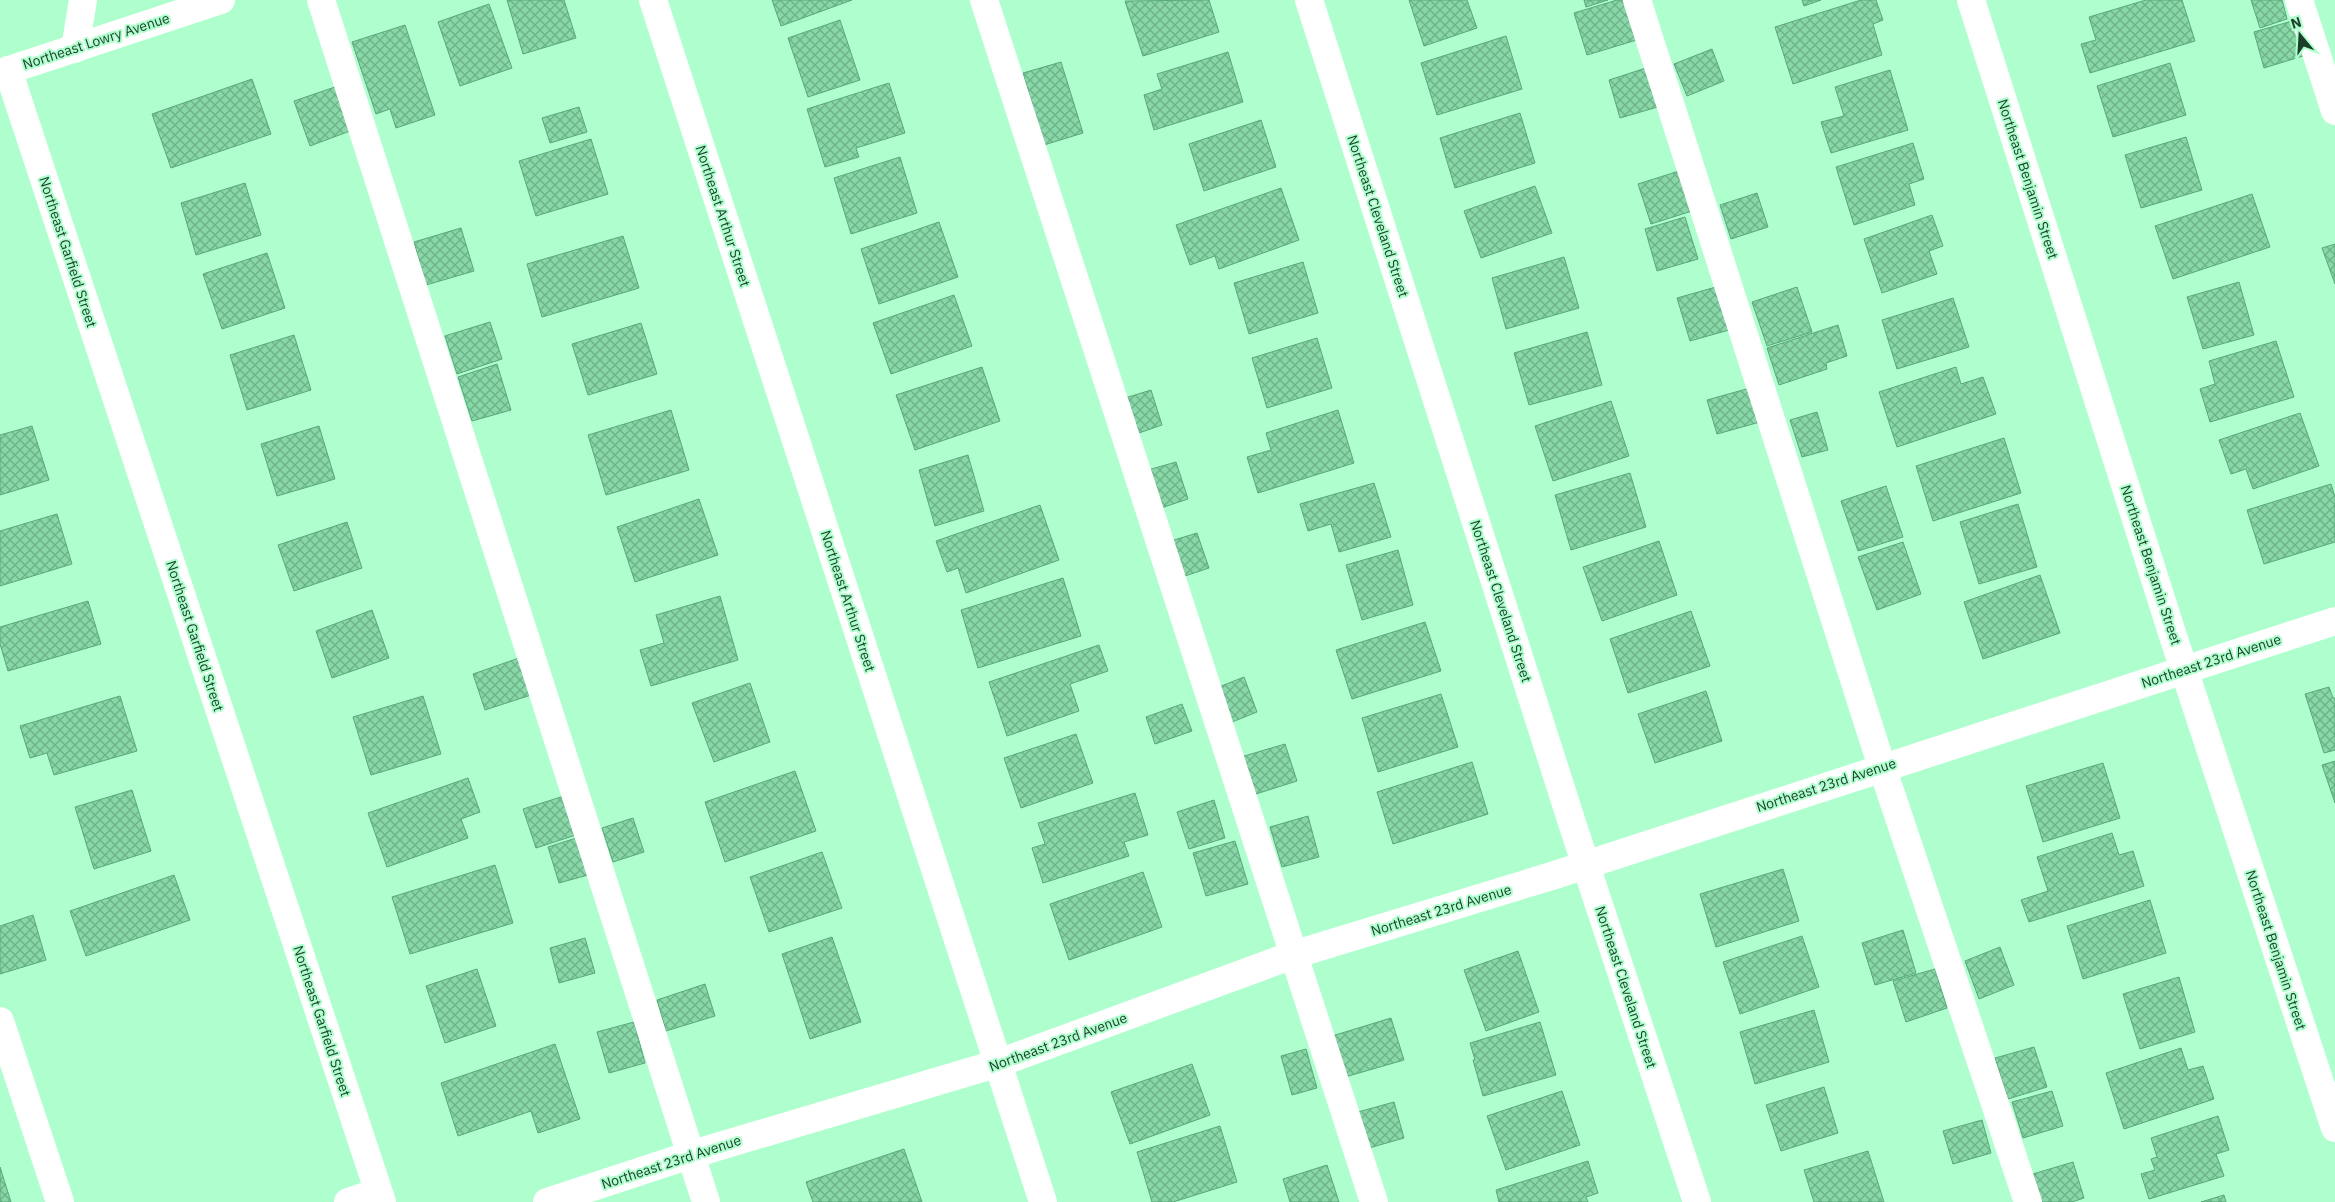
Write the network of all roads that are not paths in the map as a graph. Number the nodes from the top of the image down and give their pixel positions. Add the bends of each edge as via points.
1 (83, 0) edge
2 (221, 0) edge
3 (321, 0) edge
4 (652, 0) edge
5 (984, 0) edge
6 (1309, 0) edge
7 (1637, 0) edge
8 (1970, 0) edge
9 (2299, 0) edge
10 (75, 49) junction
11 (4, 72) edge
12 (2335, 111) edge
13 (2335, 621) edge
14 (2184, 670) junction
15 (1882, 767) junction
16 (1586, 863) junction
17 (1294, 955) junction
18 (0, 1022) edge
19 (1000, 1063) junction
20 (2335, 1128) edge
21 (690, 1155) junction
22 (380, 1197) edge
23 (60, 1202) edge
24 (348, 1202) edge
25 (547, 1202) edge
26 (706, 1202) edge
27 (1043, 1202) edge
28 (1374, 1202) edge
29 (1696, 1202) edge
30 (2028, 1202) edge

1 - 10 street
2 - 10 street, Northeast Lowry Avenue
3 - 21 street
4 - 19 street, Northeast Arthur Street
5 - 17 street
6 - 16 street, Northeast Cleveland Street
7 - 15 street
8 - 14 street, Northeast Benjamin Street
9 - 12 street
10 - 11 street, Northeast Lowry Avenue
11 - 22 street, Northeast Garfield Street
13 - 14 street, Northeast 23rd Avenue
14 - 15 street, Northeast 23rd Avenue
14 - 20 street, Northeast Benjamin Street
15 - 16 street, Northeast 23rd Avenue
15 - 30 street
16 - 17 street, Northeast 23rd Avenue
16 - 29 street, Northeast Cleveland Street
17 - 19 street, Northeast 23rd Avenue
17 - 28 street
18 - 23 street
19 - 21 street, Northeast 23rd Avenue
19 - 27 street, Northeast Arthur Street
21 - 25 street, Northeast 23rd Avenue
21 - 26 street
22 - 24 street

